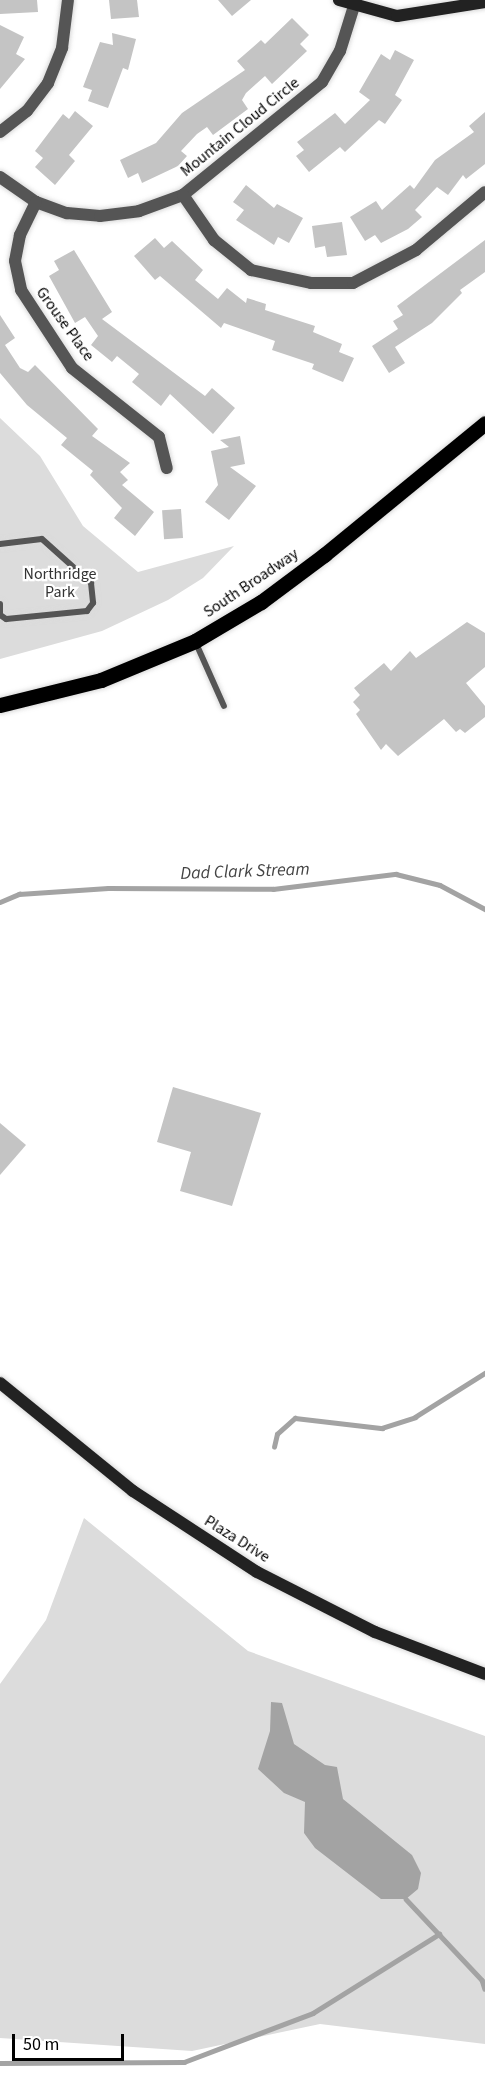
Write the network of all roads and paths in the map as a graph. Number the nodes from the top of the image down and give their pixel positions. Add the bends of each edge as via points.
1 (68, 0) edge
2 (339, 0) edge
3 (485, 2) edge
4 (455, 3) edge
5 (354, 6) junction
6 (0, 132) edge
7 (0, 177) edge
8 (485, 192) edge
9 (183, 195) junction
10 (36, 202) junction
11 (485, 423) edge
12 (167, 468) dead end
13 (0, 544) edge
14 (0, 604) edge
15 (195, 641) junction
16 (0, 705) edge
17 (224, 706) dead end
18 (0, 1383) edge
19 (485, 1674) edge

1 - 6 street via 62,48 48,83 27,111
2 - 5 street
3 - 4 street
4 - 5 street via 397,16
5 - 9 street, Mountain Cloud Circle via 340,51 322,82
7 - 10 street, Mountain Cloud Circle
8 - 9 street via 416,250 353,283 311,283 251,270 214,240
9 - 10 street, Mountain Cloud Circle via 139,211 100,216 67,213
10 - 12 street, Grouse Place via 20,235 15,261 21,290 72,368 159,436
11 - 15 main road, South Broadway via 324,555 261,602
13 - 14 lane via 42,539 90,583 93,603 87,611 6,619 0,615
15 - 16 main road, South Broadway via 101,680
15 - 17 lane
18 - 19 street, Plaza Drive via 133,1491 257,1572 375,1632

